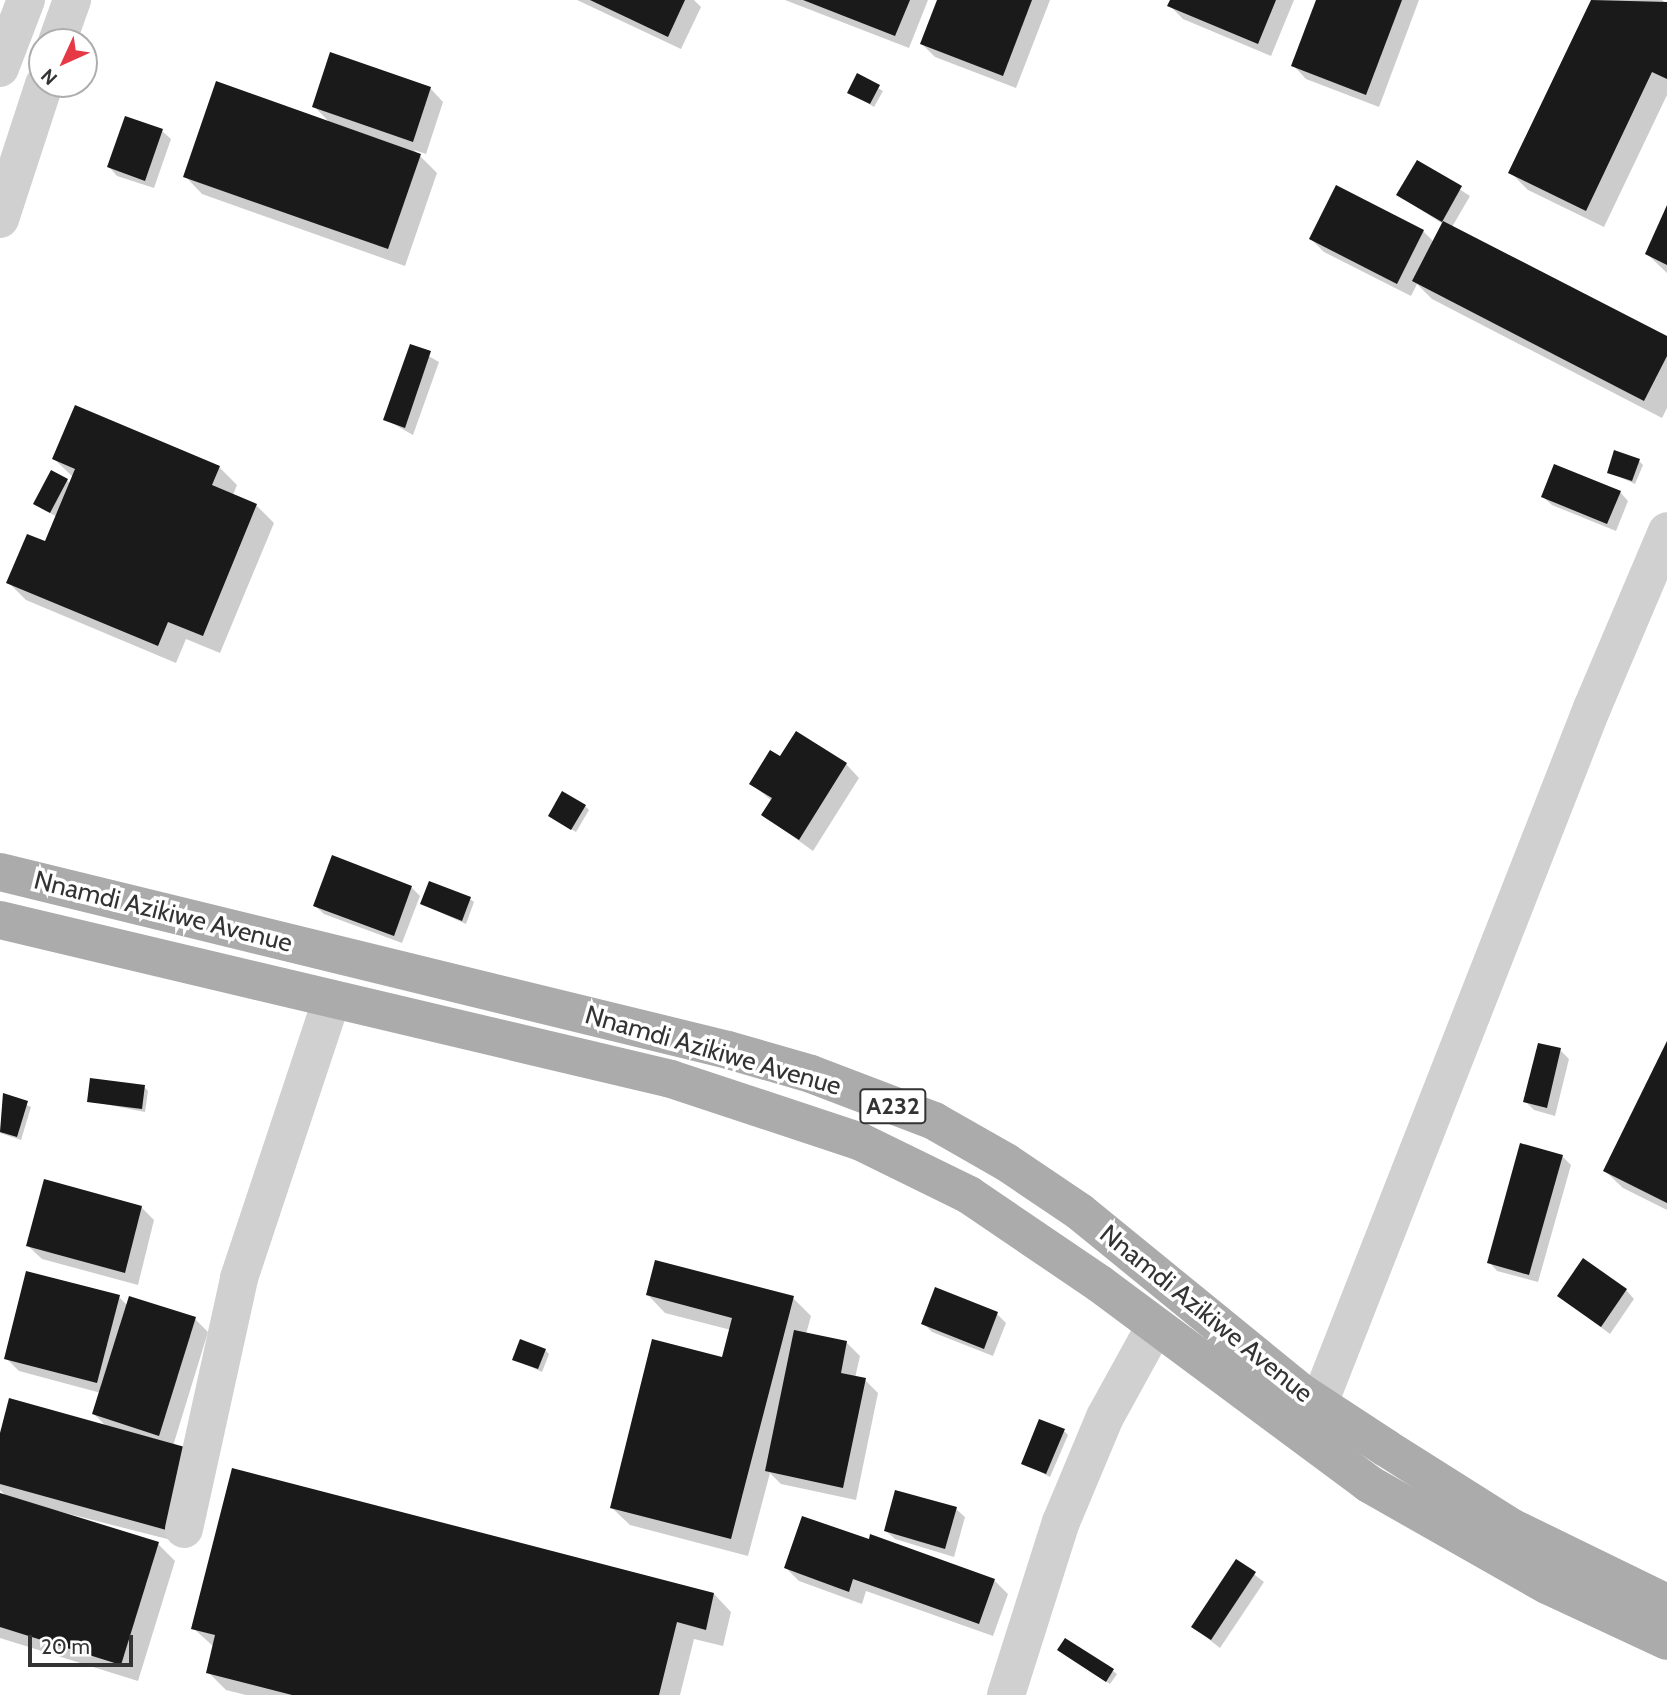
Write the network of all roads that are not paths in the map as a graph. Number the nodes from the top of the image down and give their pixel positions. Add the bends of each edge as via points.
1 (26, 0) edge
2 (72, 0) edge
3 (62, 28) edge
4 (0, 68) edge
5 (39, 98) edge
6 (0, 219) edge
7 (1667, 531) edge
8 (0, 872) edge
9 (0, 920) edge
10 (332, 999) junction
11 (1156, 1326) junction
12 (1318, 1404) junction
13 (1305, 1439) junction
14 (184, 1529) dead end
15 (1667, 1603) edge
16 (1667, 1641) edge
17 (1006, 1695) edge

1 - 4 street
2 - 3 street
5 - 6 street
7 - 12 street via 1592,708
8 - 12 main road, Nnamdi Azikiwe Avenue / A232 via 728,1050 811,1074 934,1121 1080,1212
9 - 10 main road, Nnamdi Azikiwe Avenue / A232
10 - 11 main road, Nnamdi Azikiwe Avenue / A232 via 671,1079 859,1141 969,1195
10 - 14 street via 239,1278
11 - 13 main road, Nnamdi Azikiwe Avenue / A232
11 - 17 street via 1105,1417 1061,1522
12 - 13 street
12 - 15 main road, Nnamdi Azikiwe Avenue / A232 via 1511,1527
13 - 16 main road, Nnamdi Azikiwe Avenue / A232 via 1369,1484 1473,1545

